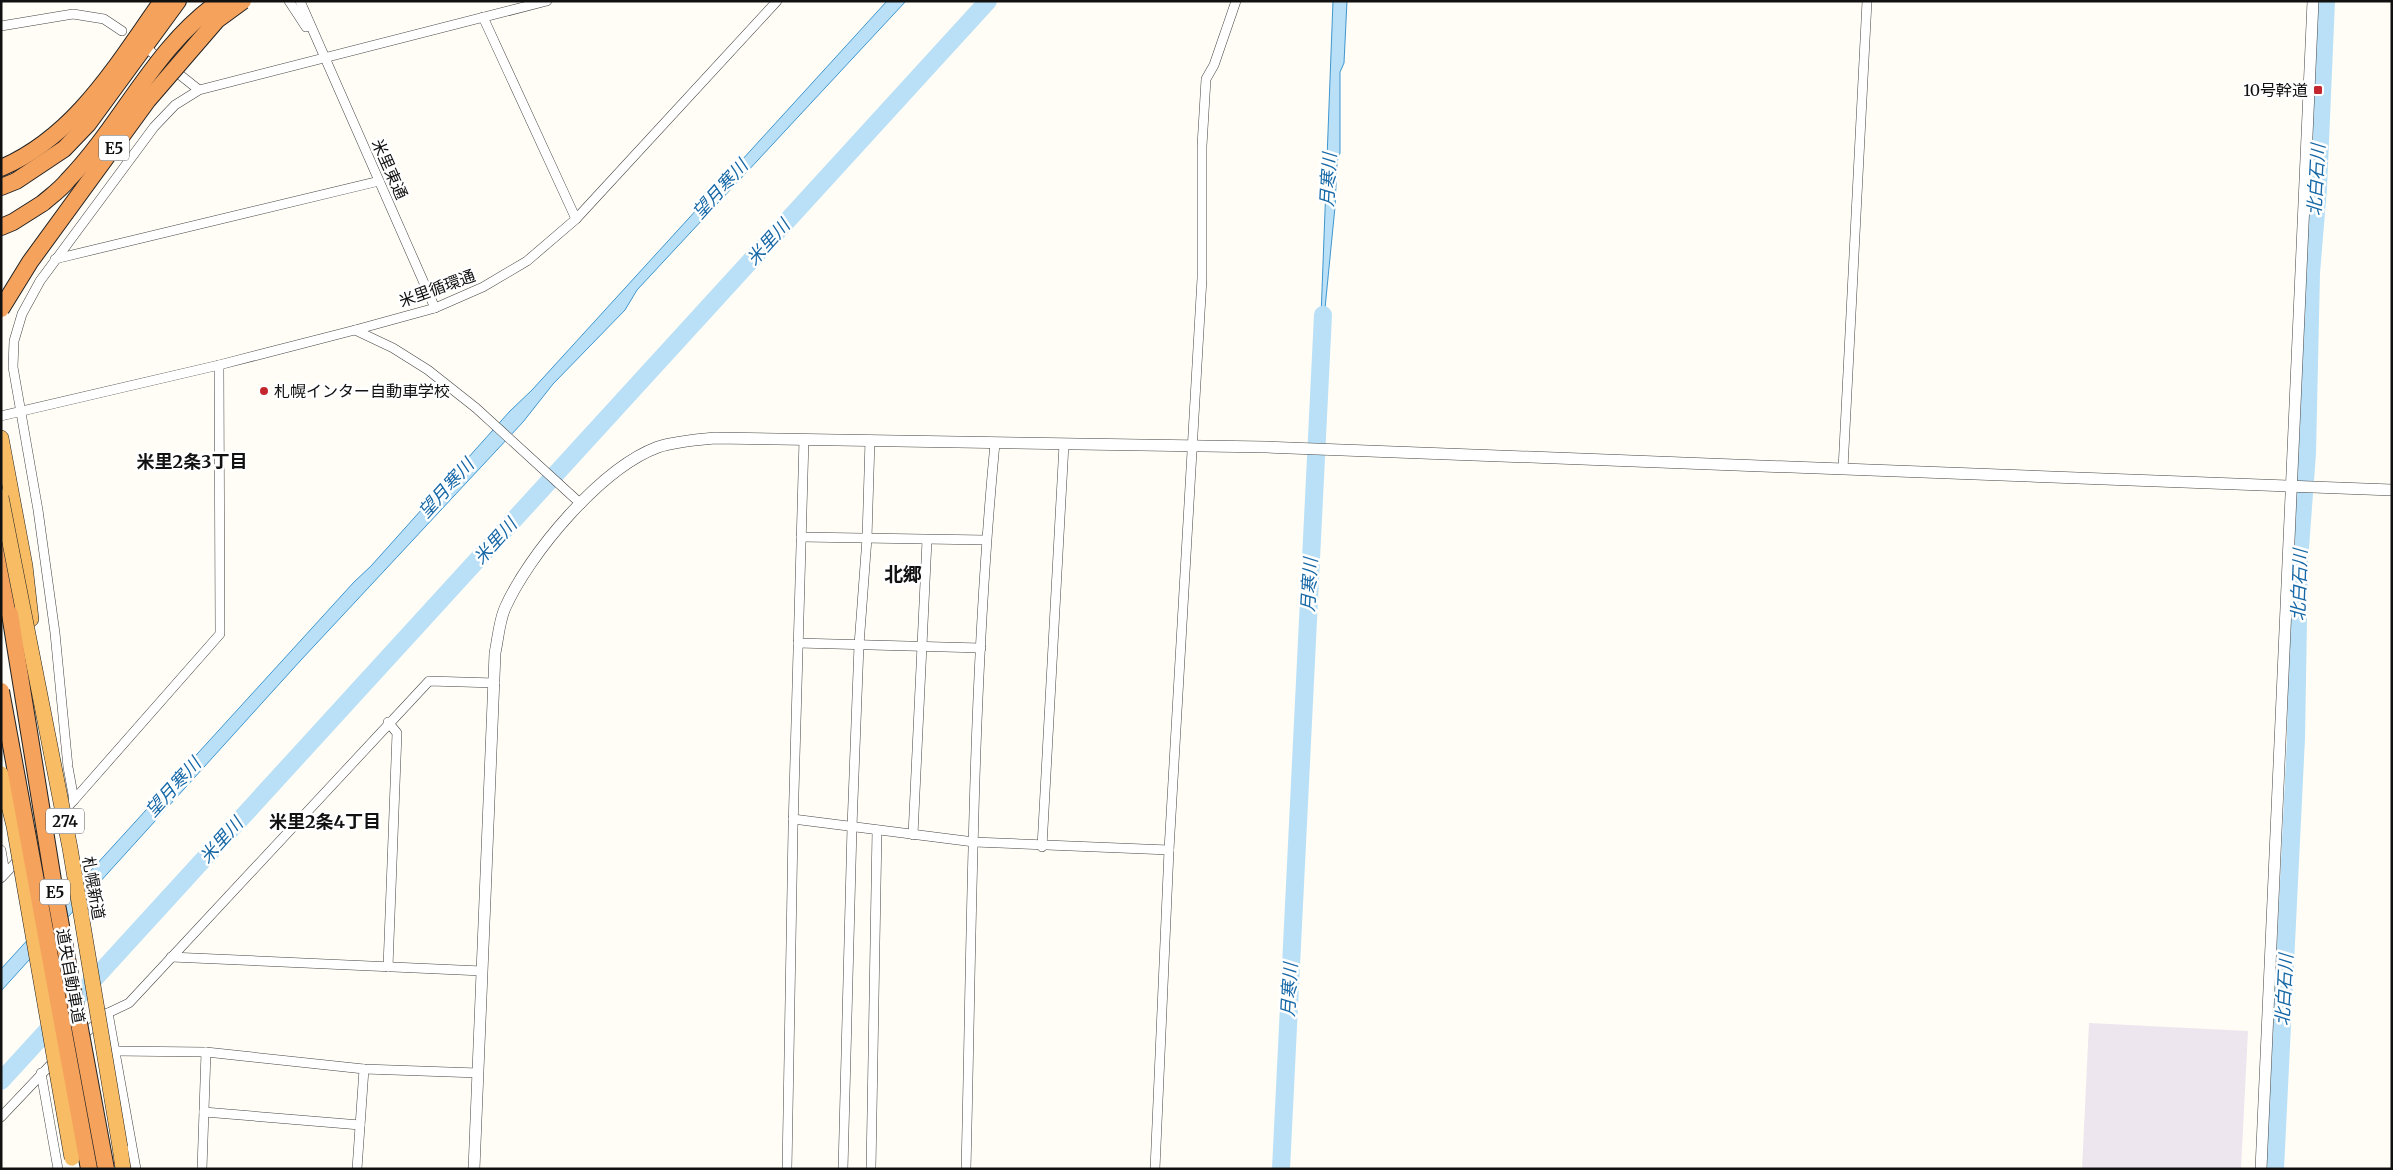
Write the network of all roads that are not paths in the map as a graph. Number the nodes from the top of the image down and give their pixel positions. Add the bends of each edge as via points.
1 (162, 1) edge
2 (178, 1) edge
3 (220, 1) edge
4 (243, 1) edge
5 (289, 1) edge
6 (300, 1) edge
7 (547, 1) edge
8 (777, 1) edge
9 (1236, 1) edge
10 (1867, 1) edge
11 (2313, 1) edge
12 (483, 17) junction
13 (1, 26) edge
14 (122, 31) dead end
15 (316, 42) junction
16 (150, 51) dead end
17 (324, 58) junction
18 (199, 90) junction
19 (1, 168) edge
20 (379, 181) junction
21 (1, 188) edge
22 (576, 219) junction
23 (1, 227) edge
24 (55, 259) junction
25 (435, 308) junction
26 (1, 309) edge
27 (355, 330) junction
28 (220, 366) junction
29 (23, 412) junction
30 (1, 416) edge
31 (1, 438) edge
32 (804, 440) junction
33 (870, 440) junction
34 (995, 443) junction
35 (1064, 444) junction
36 (1193, 445) junction
37 (1843, 469) junction
38 (2296, 486) junction
39 (2392, 490) edge
40 (1, 498) edge
41 (581, 504) junction
42 (1, 524) edge
43 (801, 537) junction
44 (867, 538) junction
45 (927, 540) junction
46 (986, 540) junction
47 (1, 577) edge
48 (10, 614) junction
49 (798, 644) junction
50 (859, 645) junction
51 (922, 647) junction
52 (981, 648) junction
53 (38, 683) junction
54 (495, 683) junction
55 (1, 692) edge
56 (388, 722) junction
57 (1, 774) edge
58 (74, 800) junction
59 (793, 819) junction
60 (852, 827) junction
61 (877, 830) junction
62 (913, 835) junction
63 (974, 842) junction
64 (1042, 847) junction
65 (1, 850) edge
66 (1169, 850) junction
67 (3, 876) edge
68 (171, 957) junction
69 (388, 967) junction
70 (482, 971) junction
71 (108, 1013) junction
72 (115, 1051) junction
73 (206, 1052) junction
74 (364, 1069) junction
75 (41, 1072) junction
76 (478, 1073) junction
77 (204, 1112) junction
78 (1, 1117) edge
79 (360, 1125) junction
80 (73, 1163) edge
81 (58, 1169) edge
82 (89, 1169) edge
83 (106, 1169) edge
84 (123, 1169) edge
85 (136, 1169) edge
86 (202, 1169) edge
87 (357, 1169) edge
88 (474, 1169) edge
89 (787, 1169) edge
90 (843, 1169) edge
91 (870, 1169) edge
92 (966, 1169) edge
93 (1155, 1169) edge
94 (2261, 1169) edge

1 - 19 highway via 77,116 51,139
2 - 21 highway via 88,124 64,149
3 - 23 highway, bridge via 187,27 169,47 68,181 42,203
4 - 26 highway, E5, bridge via 211,26 148,100 30,262
5 - 15 street, 米里東通
6 - 15 street, 米里東通
7 - 12 street
8 - 22 street, 米里循環通
9 - 36 street via 1214,66 1206,80 1202,146 1202,278
10 - 37 street
11 - 38 street
12 - 17 street
12 - 22 street
13 - 14 street via 73,14 104,19
15 - 17 street, 米里東通
16 - 18 street
17 - 18 street
17 - 20 street, 米里東通
18 - 24 street via 175,105 154,127
20 - 24 street
20 - 25 street, 米里東通
22 - 25 street, 米里循環通 via 527,261 483,287
24 - 29 street via 22,314 14,341 13,367
25 - 27 street, 米里循環通
27 - 28 street, 米里循環通
27 - 41 street via 428,370 476,408
28 - 29 street, 米里循環通
28 - 58 street via 220,634
29 - 30 street, 米里循環通
29 - 58 street via 54,623
31 - 53 highway, bridge via 25,566
32 - 33 street
32 - 41 street via 714,438 657,447 617,470
32 - 43 street
33 - 34 street
33 - 44 street
34 - 35 street
34 - 46 street
35 - 36 street
35 - 64 street
36 - 37 street
36 - 66 street
37 - 38 street
38 - 39 street
38 - 94 street
40 - 53 highway, 札幌新道 / 274, bridge
41 - 54 street via 521,576 504,611 495,653
42 - 48 highway, E5
43 - 44 street
43 - 49 street
44 - 45 street
44 - 50 street
45 - 46 street
45 - 51 street
46 - 52 street
47 - 48 highway, 道央自動車道
48 - 83 highway, 道央自動車道 / E5, bridge via 53,879
49 - 50 street
49 - 59 street
50 - 51 street
50 - 60 street
51 - 52 street
51 - 62 street
52 - 63 street
53 - 84 highway, 札幌新道 / 274, bridge via 70,848
54 - 56 street via 429,681
54 - 70 street
55 - 82 highway, 道央自動車道 / E5, bridge
56 - 68 street
56 - 69 street via 397,733
57 - 80 highway, bridge via 14,826
58 - 67 street
59 - 60 street
59 - 89 street
60 - 61 street
60 - 90 street
61 - 62 street
61 - 91 street
62 - 63 street
63 - 64 street
63 - 92 street
64 - 66 street
65 - 67 street
66 - 93 street
68 - 69 street
68 - 71 street via 129,1003
69 - 70 street
70 - 76 street
71 - 72 street
71 - 75 street
72 - 73 street
72 - 85 street
73 - 74 street
73 - 77 street
74 - 76 street
74 - 79 street
75 - 78 street
75 - 81 street
76 - 88 street
77 - 79 street
77 - 86 street
79 - 87 street

